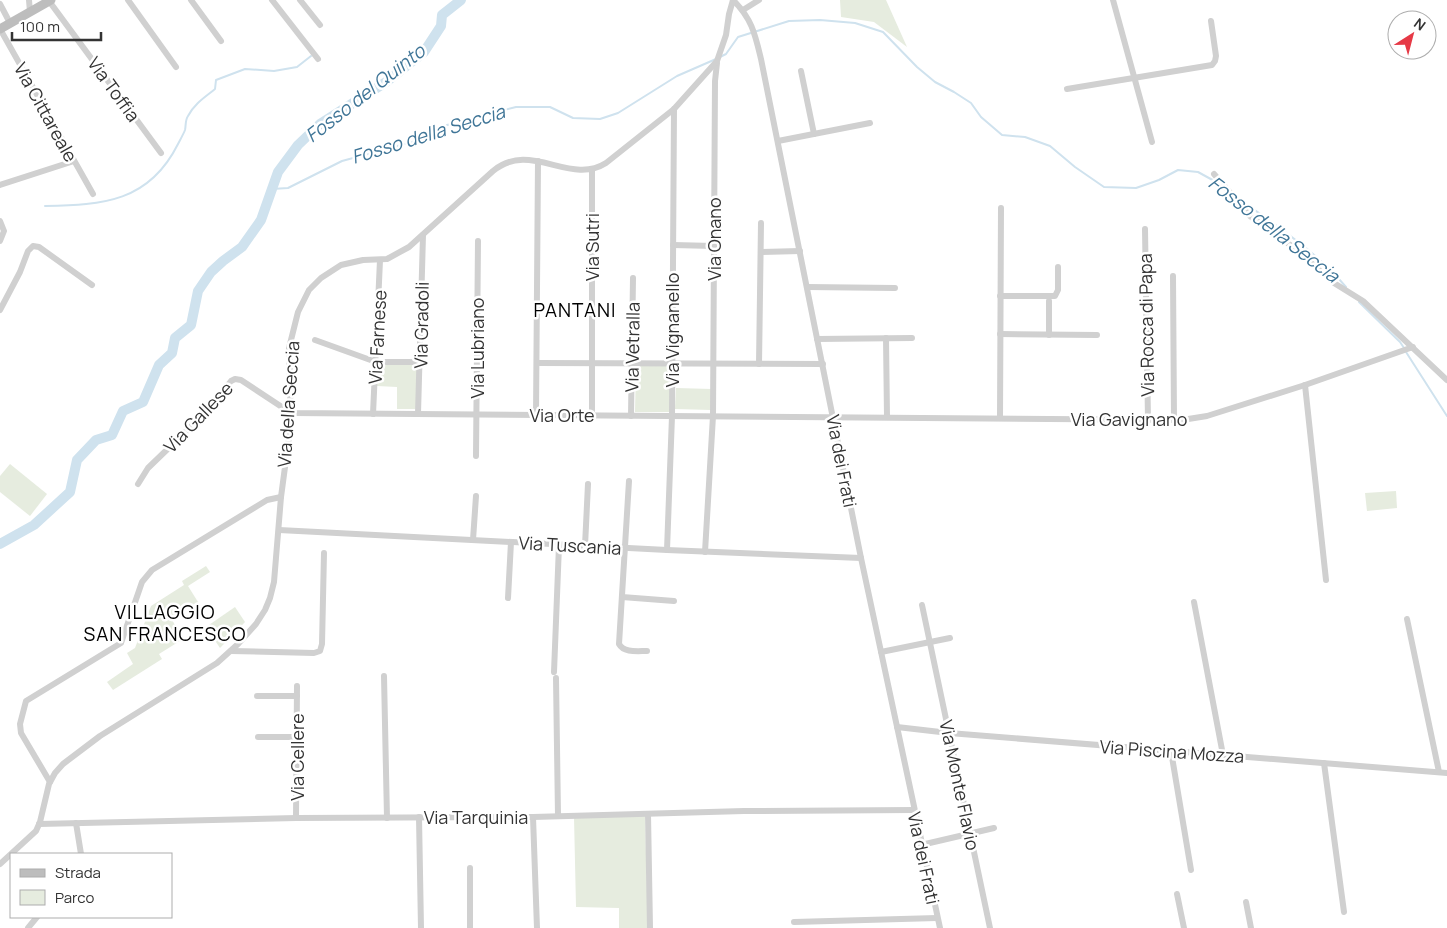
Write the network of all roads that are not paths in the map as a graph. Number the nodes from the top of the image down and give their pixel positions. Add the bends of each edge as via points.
1 (29, 0) edge
2 (50, 0) edge
3 (128, 0) edge
4 (191, 0) edge
5 (272, 0) edge
6 (300, 0) edge
7 (733, 0) edge
8 (759, 0) edge
9 (1113, 0) edge
10 (0, 4) edge
11 (743, 10) junction
12 (30, 12) junction
13 (1211, 21) dead end
14 (10, 23) junction
15 (320, 25) dead end
16 (0, 29) edge
17 (221, 40) dead end
18 (318, 59) dead end
19 (717, 61) junction
20 (176, 67) dead end
21 (801, 71) dead end
22 (1135, 78) junction
23 (1068, 90) dead end
24 (674, 110) junction
25 (870, 123) dead end
26 (814, 134) junction
27 (778, 141) junction
28 (1152, 142) dead end
29 (162, 153) dead end
30 (74, 161) junction
31 (538, 161) junction
32 (592, 169) junction
33 (1214, 174) dead end
34 (0, 185) edge
35 (93, 194) dead end
36 (1001, 208) dead end
37 (0, 220) edge
38 (761, 223) dead end
39 (1145, 229) dead end
40 (423, 235) junction
41 (0, 240) edge
42 (478, 241) dead end
43 (673, 245) junction
44 (714, 246) junction
45 (800, 251) junction
46 (761, 252) junction
47 (380, 260) junction
48 (1058, 267) dead end
49 (1173, 276) dead end
50 (632, 278) dead end
51 (92, 285) dead end
52 (807, 287) junction
53 (895, 288) dead end
54 (1000, 296) junction
55 (1049, 301) dead end
56 (0, 310) edge
57 (1000, 334) junction
58 (1049, 335) junction
59 (1097, 335) dead end
60 (886, 338) junction
61 (912, 338) dead end
62 (817, 339) junction
63 (315, 340) dead end
64 (1413, 347) junction
65 (376, 362) junction
66 (420, 362) junction
67 (537, 363) junction
68 (592, 364) junction
69 (632, 364) junction
70 (672, 364) junction
71 (714, 364) junction
72 (760, 364) junction
73 (823, 364) junction
74 (1447, 380) edge
75 (1305, 385) junction
76 (291, 413) junction
77 (373, 414) junction
78 (418, 414) junction
79 (476, 415) junction
80 (536, 415) junction
81 (592, 416) junction
82 (631, 416) junction
83 (672, 416) junction
84 (713, 416) junction
85 (833, 417) junction
86 (887, 417) junction
87 (1000, 418) junction
88 (1148, 420) junction
89 (1174, 420) junction
90 (476, 456) dead end
91 (630, 481) dead end
92 (138, 484) dead end
93 (588, 484) dead end
94 (476, 496) dead end
95 (281, 497) junction
96 (279, 530) junction
97 (473, 540) junction
98 (511, 542) junction
99 (559, 545) junction
100 (584, 546) junction
101 (625, 548) junction
102 (666, 550) junction
103 (705, 552) junction
104 (324, 553) dead end
105 (861, 558) junction
106 (1326, 580) dead end
107 (622, 597) junction
108 (508, 598) dead end
109 (674, 601) dead end
110 (1194, 602) dead end
111 (922, 605) dead end
112 (1408, 619) dead end
113 (950, 638) dead end
114 (929, 642) junction
115 (231, 651) junction
116 (647, 651) dead end
117 (881, 652) junction
118 (384, 676) dead end
119 (297, 686) dead end
120 (257, 696) dead end
121 (297, 696) junction
122 (897, 727) junction
123 (949, 733) junction
124 (258, 737) dead end
125 (297, 737) junction
126 (1171, 751) junction
127 (1223, 755) junction
128 (1324, 763) junction
129 (1439, 772) junction
130 (1447, 773) edge
131 (50, 782) junction
132 (914, 810) junction
133 (648, 814) junction
134 (558, 816) junction
135 (533, 817) junction
136 (296, 818) junction
137 (387, 818) junction
138 (419, 818) junction
139 (76, 823) junction
140 (39, 824) junction
141 (994, 828) dead end
142 (970, 834) junction
143 (922, 845) junction
144 (12, 853) edge
145 (81, 853) edge
146 (10, 855) edge
147 (0, 864) edge
148 (470, 868) dead end
149 (1191, 870) dead end
150 (1177, 894) dead end
151 (1246, 902) dead end
152 (1344, 912) dead end
153 (36, 918) edge
154 (937, 918) junction
155 (794, 922) dead end
156 (990, 927) edge
157 (28, 928) edge
158 (421, 928) edge
159 (470, 928) edge
160 (537, 928) edge
161 (650, 928) edge
162 (940, 928) edge
163 (981, 928) edge
164 (1184, 928) edge
165 (1251, 928) edge

1 - 12 street
2 - 12 main road
2 - 29 street, Via Toffia
3 - 20 street
4 - 17 street
5 - 18 street
6 - 15 street
7 - 11 street, Via dei Frati
7 - 19 street
8 - 11 street
9 - 22 street
10 - 14 street
11 - 27 street, Via dei Frati via 757,39
12 - 14 main road
13 - 22 street via 1216,56 1213,64
14 - 16 main road
16 - 30 street, Via Cittareale
19 - 24 street
19 - 44 street, Via Onano
21 - 26 street
22 - 23 street
22 - 28 street
24 - 32 street via 606,163
24 - 43 street, Via Vignanello
25 - 26 street
26 - 27 street
27 - 45 street, Via dei Frati
30 - 34 street
30 - 35 street, Via Cittareale
31 - 32 street, Via della Seccia via 573,169
31 - 40 street, Via della Seccia via 516,159 502,164
31 - 67 street
32 - 68 street, Via Sutri
33 - 64 street via 1250,216 1327,277 1358,297
36 - 54 street
37 - 41 street via 4,229
38 - 46 street
39 - 88 street, Via Rocca di Papa
40 - 47 street, Via della Seccia via 405,250
40 - 66 street, Via Gradoli
42 - 79 street, Via Lubriano
43 - 44 street
43 - 70 street, Via Vignanello
44 - 71 street, Via Onano
45 - 46 street
45 - 52 street, Via dei Frati
46 - 72 street
47 - 65 street, Via Farnese
47 - 76 street, Via della Seccia via 362,260 338,267 316,282 305,296 289,351
48 - 54 street via 1058,292 1055,296
49 - 89 street
50 - 69 street, Via Vetralla
51 - 56 street via 33,246 28,250
52 - 53 street
52 - 62 street, Via dei Frati
54 - 57 street
55 - 58 street
57 - 58 street
57 - 87 street
58 - 59 street
60 - 61 street
60 - 62 street
60 - 86 street
62 - 73 street, Via dei Frati
63 - 65 street
64 - 74 street
64 - 75 street, Via Gavignano
65 - 66 street
65 - 77 street, Via Farnese
66 - 78 street, Via Gradoli
67 - 68 street
67 - 80 street
68 - 69 street
68 - 81 street, Via Sutri
69 - 70 street
69 - 82 street, Via Vetralla
70 - 71 street
70 - 83 street, Via Vignanello
71 - 72 street
71 - 84 street, Via Onano
72 - 73 street
73 - 85 street, Via dei Frati
75 - 89 street, Via Gavignano via 1207,416
75 - 106 street
76 - 77 street, Via Orte
76 - 92 street, Via Gallese via 241,380 234,380 148,468
76 - 95 street, Via della Seccia
77 - 78 street, Via Orte
78 - 79 street, Via Orte
79 - 80 street, Via Orte
79 - 90 street, Via Lubriano
80 - 81 street, Via Orte
81 - 82 street, Via Orte
82 - 83 street, Via Orte
83 - 84 street, Via Orte
83 - 102 street, Via Vignanello
84 - 85 street, Via Orte
84 - 103 street, Via Onano
85 - 86 street, Via Gavignano
85 - 105 street, Via dei Frati
86 - 87 street, Via Gavignano
87 - 88 street, Via Gavignano
88 - 89 street, Via Gavignano
91 - 101 street
93 - 100 street
94 - 97 street
95 - 96 street, Via della Seccia
95 - 131 street via 266,500 152,570 143,580 121,643 27,700 21,732
96 - 97 street, Via Tuscania
96 - 115 street, Via della Seccia via 274,582 268,603 256,624
97 - 98 street, Via Tuscania
98 - 99 street, Via Tuscania
98 - 108 street
99 - 100 street, Via Tuscania
99 - 134 street via 555,675
100 - 101 street, Via Tuscania
101 - 102 street, Via Tuscania
101 - 107 street
102 - 103 street, Via Tuscania
103 - 105 street, Via Tuscania
104 - 115 street via 320,651
105 - 117 street, Via dei Frati
107 - 109 street
107 - 116 street via 620,647
110 - 127 street
111 - 114 street, Via Monte Flavio
112 - 129 street
113 - 114 street
114 - 117 street
114 - 123 street, Via Monte Flavio
115 - 131 street, Via della Seccia via 208,669 85,746 63,764
117 - 122 street, Via dei Frati
118 - 137 street
119 - 121 street, Via Cellere
120 - 121 street, Via Cellere
121 - 125 street, Via Cellere
122 - 123 street, Via Piscina Mozza
122 - 132 street, Via dei Frati
123 - 126 street, Via Piscina Mozza
123 - 142 street, Via Monte Flavio
124 - 125 street
125 - 136 street, Via Cellere
126 - 127 street, Via Piscina Mozza
126 - 149 street
127 - 128 street, Via Piscina Mozza
128 - 129 street, Via Piscina Mozza
128 - 152 street
129 - 130 street, Via Piscina Mozza
131 - 140 street, Via della Seccia
132 - 133 street, Via Tarquinia
132 - 143 street, Via dei Frati
133 - 134 street, Via Tarquinia
133 - 161 street
134 - 135 street, Via Tarquinia
135 - 138 street, Via Tarquinia
135 - 160 street
136 - 137 street, Via Tarquinia
136 - 139 street, Via Tarquinia
137 - 138 street, Via Tarquinia
138 - 158 street
139 - 140 street, Via Tarquinia
139 - 145 street
140 - 144 street, Via della Seccia
141 - 142 street
142 - 143 street
142 - 156 street, Via Monte Flavio
143 - 154 street, Via dei Frati
146 - 147 street, Via della Seccia
148 - 159 street
150 - 164 street
151 - 165 street
153 - 157 street
154 - 155 street
154 - 162 street, Via dei Frati
156 - 163 street

